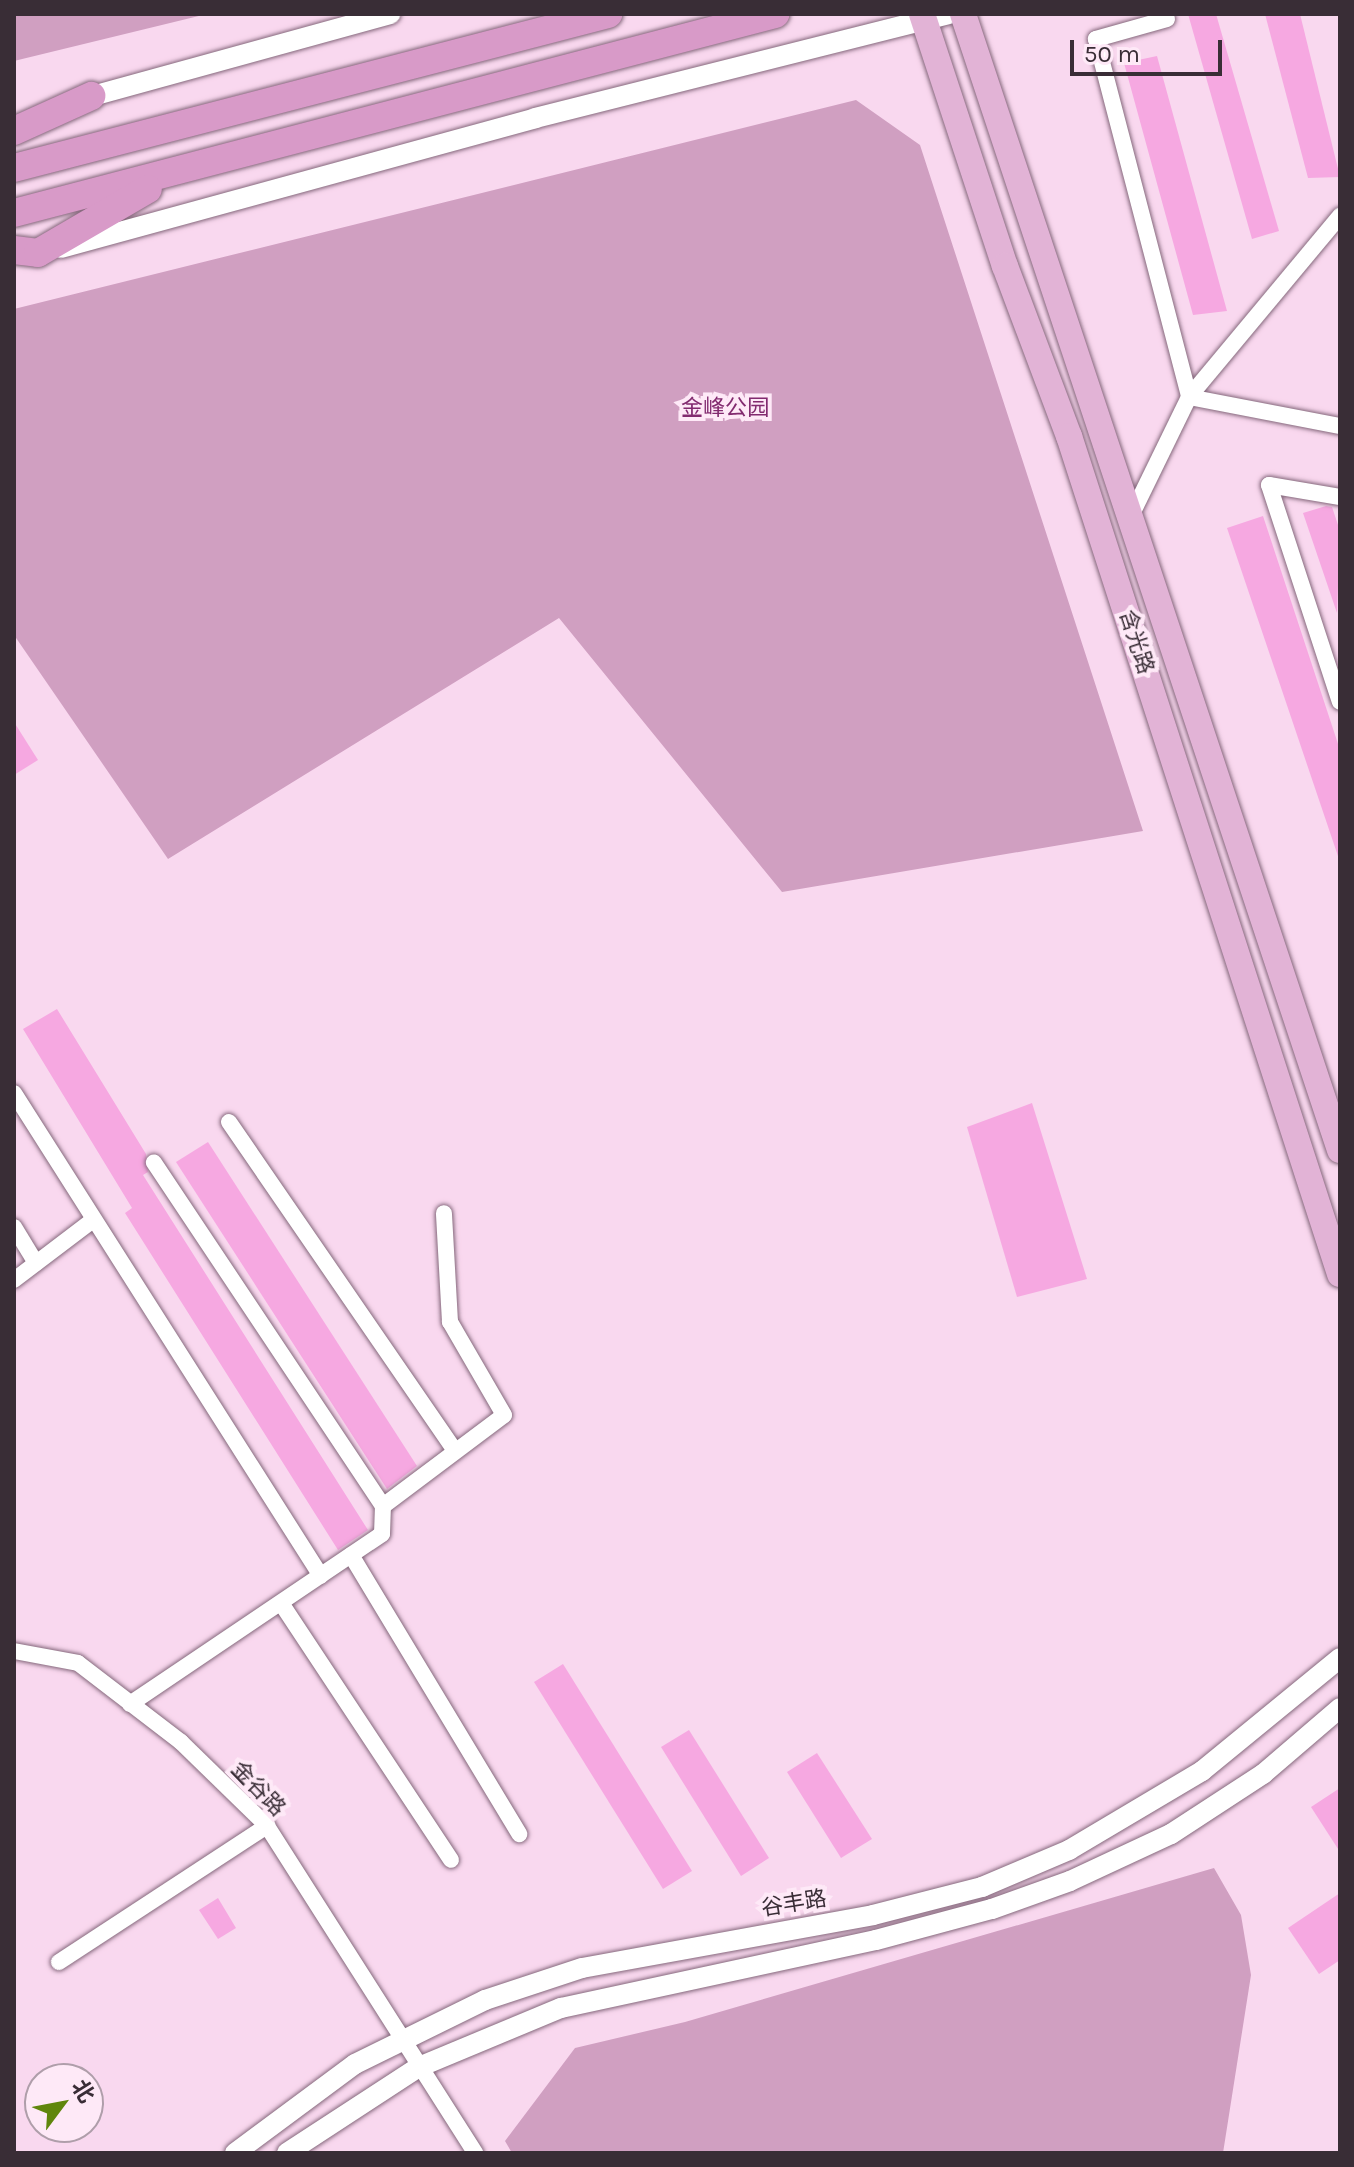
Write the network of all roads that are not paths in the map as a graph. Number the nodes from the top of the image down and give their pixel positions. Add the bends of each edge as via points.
1 (390, 14) edge
2 (608, 14) edge
3 (775, 14) edge
4 (963, 14) edge
5 (931, 16) edge
6 (1167, 19) dead end
7 (91, 96) junction
8 (14, 118) edge
9 (14, 131) edge
10 (194, 164) junction
11 (14, 168) edge
12 (14, 213) edge
13 (1340, 216) edge
14 (22, 254) edge
15 (1189, 397) junction
16 (1340, 426) edge
17 (1340, 497) edge
18 (1130, 518) junction
19 (1340, 702) edge
20 (14, 1093) edge
21 (229, 1122) dead end
22 (1340, 1150) edge
23 (154, 1162) dead end
24 (444, 1213) dead end
25 (93, 1220) junction
26 (14, 1227) edge
27 (36, 1263) junction
28 (1340, 1274) edge
29 (14, 1280) edge
30 (455, 1451) junction
31 (383, 1506) junction
32 (351, 1555) junction
33 (321, 1576) junction
34 (281, 1603) junction
35 (14, 1651) edge
36 (1340, 1658) edge
37 (130, 1704) junction
38 (1340, 1708) edge
39 (267, 1826) junction
40 (519, 1834) dead end
41 (451, 1860) dead end
42 (59, 1962) dead end
43 (399, 2038) junction
44 (419, 2067) junction
45 (235, 2153) edge
46 (287, 2153) edge
47 (475, 2153) edge

1 - 7 street
2 - 11 highway
3 - 10 highway
4 - 18 main road, 含光路
5 - 14 street
5 - 28 main road, 含光路
6 - 15 street via 1096,39
7 - 8 street
7 - 9 highway
10 - 12 highway
10 - 14 highway
13 - 15 street
15 - 16 street
15 - 18 street
17 - 19 street via 1269,485
18 - 22 main road, 含光路
20 - 25 street
21 - 30 street
23 - 31 street
24 - 30 street via 450,1322 504,1415
25 - 27 street
25 - 33 street
26 - 27 street
27 - 29 street
30 - 31 street
31 - 32 street via 382,1534
32 - 33 street
32 - 40 street
33 - 34 street
34 - 37 street
34 - 41 street
35 - 37 street, 金谷路 via 78,1663
36 - 43 street, 谷丰路 via 1202,1771 1069,1850 982,1887 873,1915 582,1968 485,2000
37 - 39 street, 金谷路 via 181,1742
38 - 44 street via 1263,1774 1171,1834 1070,1881 992,1909 876,1940 561,2008
39 - 42 street
39 - 43 street, 金谷路
43 - 44 street, 金谷路
43 - 45 street, 谷丰路
44 - 46 street
44 - 47 street, 金谷路

